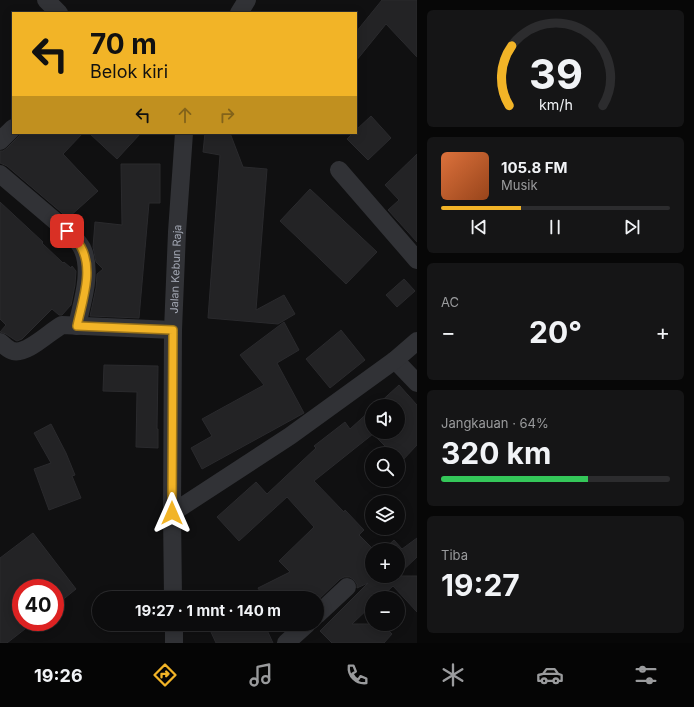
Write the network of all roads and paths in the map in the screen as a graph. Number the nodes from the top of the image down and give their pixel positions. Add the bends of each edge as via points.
1 (46, 0) edge
2 (58, 12) edge
3 (12, 129) edge
4 (184, 134) edge
5 (0, 141) edge
6 (339, 170) dead end
7 (0, 174) edge
8 (417, 260) edge
9 (77, 326) junction
10 (173, 330) junction
11 (417, 341) edge
12 (0, 342) edge
13 (395, 360) junction
14 (417, 384) edge
15 (172, 513) junction
16 (347, 587) dead end
17 (173, 591) edge
18 (324, 608) edge
19 (174, 631) edge
20 (299, 631) edge
21 (174, 643) edge
22 (286, 643) edge

1 - 2 street
3 - 5 street
4 - 10 street, Jalan Kebun Raja
6 - 8 street
7 - 9 street via 75,238 82,247 87,269
9 - 10 street
9 - 12 street via 62,325 19,352 10,350
10 - 15 street, Jalan Kebun Raja
11 - 13 street
13 - 14 street
13 - 15 street via 290,436
15 - 17 street, Jalan Kebun Raja
16 - 18 street
19 - 21 street
20 - 22 street

